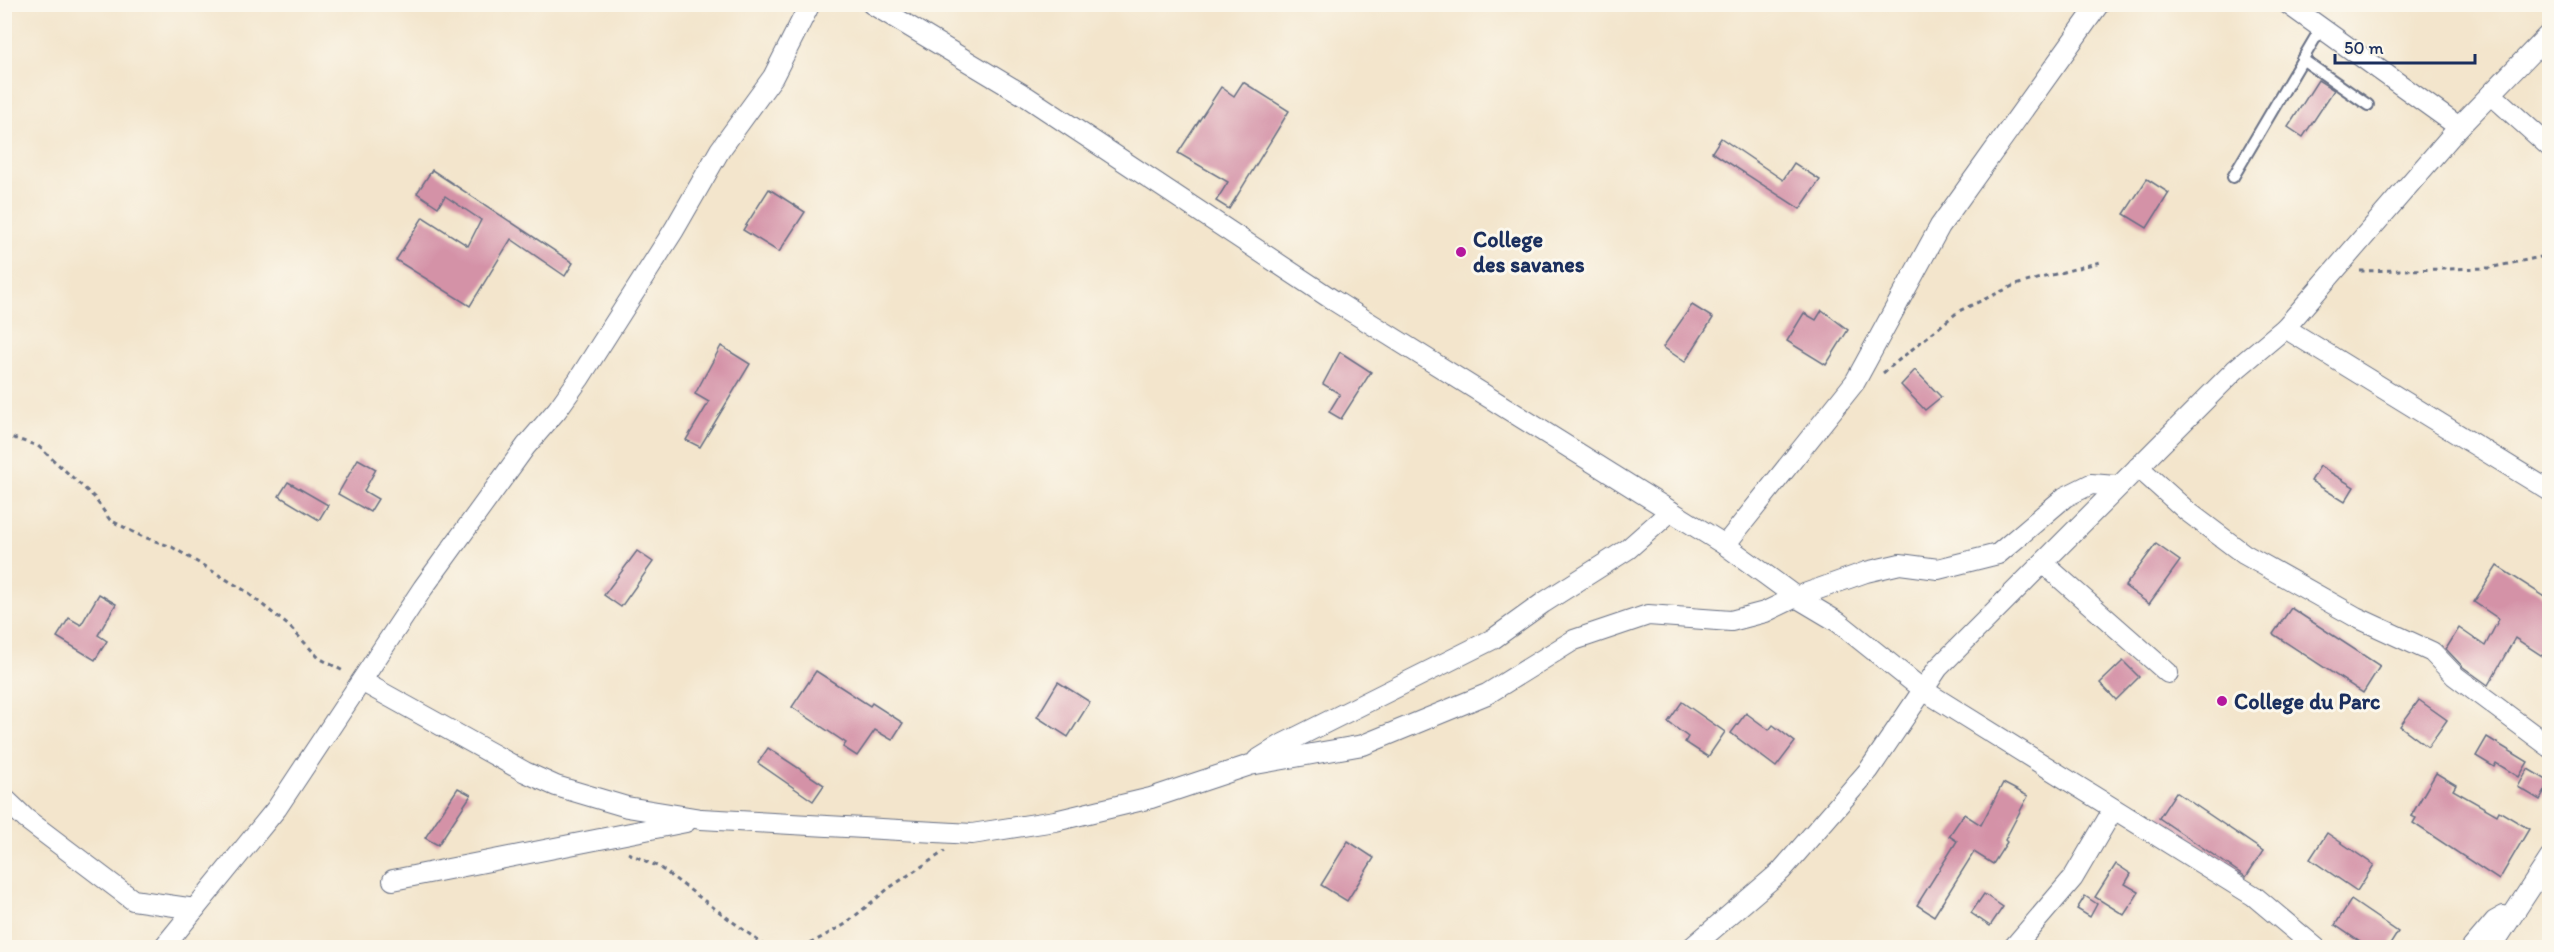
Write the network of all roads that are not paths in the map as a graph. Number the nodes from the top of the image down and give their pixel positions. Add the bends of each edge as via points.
1 (810, 4) edge
2 (872, 4) edge
3 (2099, 4) edge
4 (2288, 4) edge
5 (2321, 28) junction
6 (2550, 33) edge
7 (2302, 59) junction
8 (2491, 94) junction
9 (2368, 105) dead end
10 (2459, 128) junction
11 (2550, 147) edge
12 (2233, 177) dead end
13 (2285, 328) junction
14 (2138, 467) junction
15 (2116, 486) junction
16 (2550, 491) edge
17 (1671, 511) junction
18 (1725, 545) junction
19 (2043, 563) junction
20 (1796, 597) junction
21 (2168, 673) dead end
22 (363, 682) junction
23 (1923, 690) junction
24 (2550, 747) edge
25 (1250, 765) junction
26 (4, 798) edge
27 (2113, 810) junction
28 (701, 819) junction
29 (2550, 858) edge
30 (393, 880) dead end
31 (195, 909) junction
32 (2512, 913) junction
33 (1708, 941) edge
34 (163, 948) edge
35 (1691, 948) edge
36 (2013, 948) edge
37 (2316, 948) edge
38 (2472, 948) edge
39 (2491, 948) edge

1 - 22 street via 773,78 720,150 579,379 423,588
2 - 17 street via 1027,97 1333,300
3 - 18 street via 1940,226 1855,382
4 - 5 street
5 - 7 lane
5 - 10 street
6 - 8 street
7 - 9 lane
7 - 12 lane
8 - 10 street
8 - 11 street
10 - 13 street
13 - 14 street via 2235,370
13 - 16 street
14 - 15 street
14 - 24 street via 2187,512 2244,554 2356,617 2432,652 2455,676
15 - 19 street
15 - 20 street via 2091,484 2065,497 1998,554 1938,569 1900,564
17 - 18 street
17 - 25 street via 1628,549 1493,639 1283,744
18 - 20 street
19 - 21 street
19 - 23 street via 1938,668
20 - 23 street via 1838,622
20 - 25 street via 1765,612 1731,621 1648,615 1574,640 1487,694 1363,745
22 - 28 street via 484,751 556,786 627,807
22 - 31 street via 277,808
23 - 27 street
23 - 33 street via 1869,770 1782,871
25 - 28 street via 1151,798 1055,821 972,834
26 - 31 street via 133,900
27 - 36 street via 2073,878
27 - 37 street via 2254,896
28 - 30 street
29 - 32 street
31 - 34 street
32 - 38 street via 2495,921
32 - 39 street
33 - 35 street

